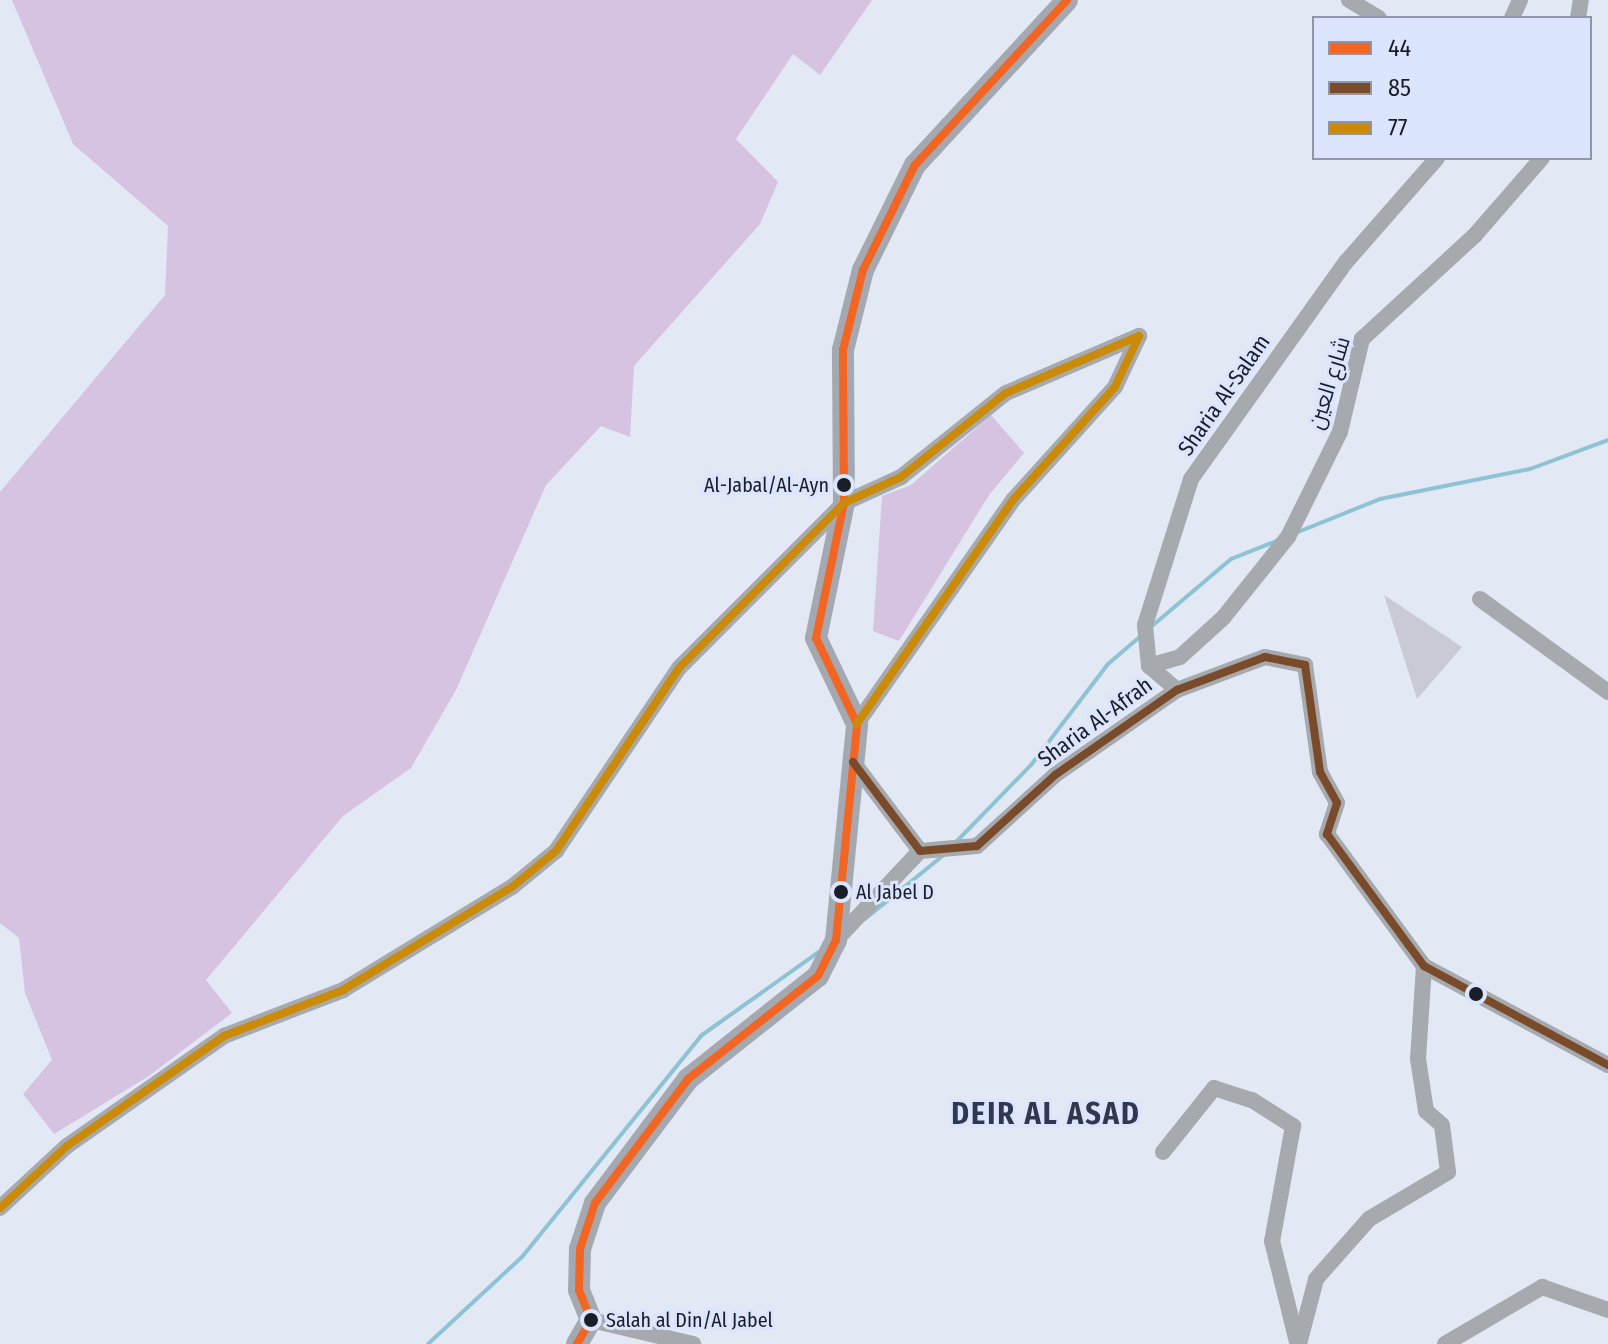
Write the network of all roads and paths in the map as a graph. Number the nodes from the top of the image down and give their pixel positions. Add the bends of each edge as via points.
1 (1067, 0) edge
2 (1349, 0) edge
3 (1376, 16) edge
4 (1435, 160) edge
5 (1540, 160) edge
6 (844, 503) junction
7 (1480, 599) dead end
8 (1149, 666) junction
9 (1177, 690) junction
10 (1608, 692) edge
11 (857, 724) junction
12 (853, 762) junction
13 (920, 851) junction
14 (836, 940) junction
15 (1424, 966) junction
16 (1608, 1065) edge
17 (1163, 1152) dead end
18 (0, 1208) edge
19 (1608, 1310) edge
20 (591, 1320) junction
21 (577, 1344) edge
22 (693, 1344) edge
23 (1298, 1344) edge
24 (1445, 1344) edge

1 - 6 street via 915,165 885,216 843,350
2 - 3 street
4 - 8 street, Sharia Al-Salam via 1346,262 1191,479 1145,625
5 - 8 street, شارع العين via 1475,235 1362,339 1340,432 1288,537 1223,618 1180,657
6 - 11 street via 816,638
6 - 11 street via 901,477 1006,393 1139,336 1115,387 1013,500
6 - 18 street via 679,668 545,860 343,990 224,1036 67,1146
7 - 10 street
8 - 9 street
9 - 13 street, Sharia Al-Afrah via 1055,775 977,846
9 - 15 street, Sharia Al-Afrah via 1265,657 1305,665 1320,772 1337,803 1327,834
11 - 12 street
12 - 13 street
12 - 14 street
13 - 14 street
14 - 20 street via 818,976 688,1079 595,1203 580,1249 579,1290
15 - 16 street, Sharia Al-Afrah
15 - 23 street via 1418,1059 1426,1111 1442,1125 1448,1172 1369,1219 1316,1279
17 - 23 street via 1214,1088 1252,1100 1293,1126 1272,1241
19 - 24 street via 1542,1287
20 - 21 street
20 - 22 street

